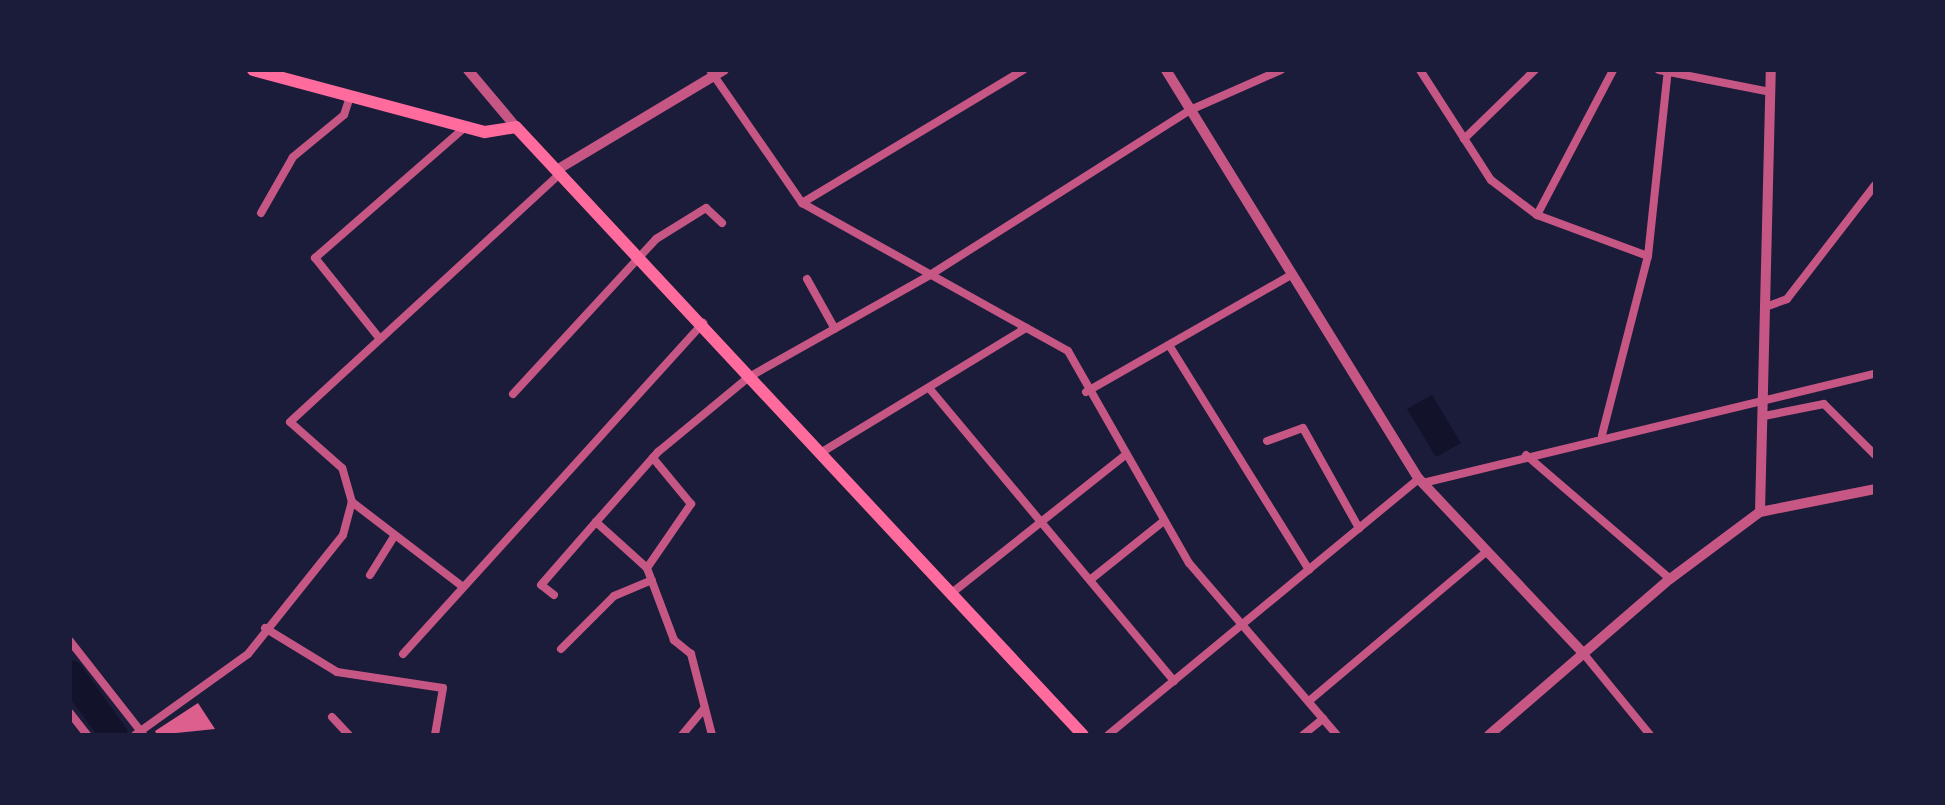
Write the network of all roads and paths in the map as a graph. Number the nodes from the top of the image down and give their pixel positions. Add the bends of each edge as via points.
1 (253, 70) edge
2 (468, 70) edge
3 (724, 70) edge
4 (1023, 70) edge
5 (1166, 70) edge
6 (1281, 70) edge
7 (1420, 70) edge
8 (1535, 70) edge
9 (1613, 70) edge
10 (1659, 70) edge
11 (1771, 70) edge
12 (712, 73) edge
13 (1667, 77) junction
14 (1770, 92) junction
15 (350, 97) junction
16 (1188, 111) junction
17 (465, 127) junction
18 (516, 127) junction
19 (1464, 139) junction
20 (561, 170) junction
21 (1875, 185) edge
22 (802, 203) junction
23 (261, 213) dead end
24 (1537, 215) junction
25 (722, 223) dead end
26 (642, 256) junction
27 (1648, 256) junction
28 (930, 275) junction
29 (1291, 275) junction
30 (807, 279) dead end
31 (1768, 306) junction
32 (704, 322) junction
33 (1026, 328) junction
34 (835, 329) junction
35 (380, 339) junction
36 (1169, 345) junction
37 (1875, 374) edge
38 (749, 377) junction
39 (929, 388) junction
40 (1086, 392) junction
41 (513, 394) dead end
42 (1765, 396) junction
43 (1764, 416) junction
44 (1602, 435) junction
45 (1267, 441) dead end
46 (822, 452) junction
47 (1125, 455) junction
48 (1526, 455) junction
49 (1875, 455) edge
50 (653, 458) junction
51 (1421, 481) junction
52 (1875, 489) edge
53 (352, 502) junction
54 (1760, 512) junction
55 (1164, 521) junction
56 (596, 522) junction
57 (1043, 523) junction
58 (1359, 528) junction
59 (395, 535) junction
60 (1486, 552) junction
61 (647, 568) junction
62 (1309, 570) junction
63 (370, 575) dead end
64 (1670, 579) junction
65 (652, 580) junction
66 (1090, 580) junction
67 (462, 586) junction
68 (953, 592) junction
69 (554, 595) dead end
70 (1242, 625) junction
71 (265, 628) junction
72 (70, 641) edge
73 (561, 649) dead end
74 (1583, 653) junction
75 (403, 654) dead end
76 (1174, 681) junction
77 (1309, 701) junction
78 (705, 708) junction
79 (70, 713) edge
80 (332, 717) dead end
81 (1323, 719) junction
82 (139, 734) edge
83 (87, 735) edge
84 (349, 735) edge
85 (435, 735) edge
86 (682, 735) edge
87 (712, 735) edge
88 (1083, 735) edge
89 (1108, 735) edge
90 (1303, 735) edge
91 (1337, 735) edge
92 (1489, 735) edge
93 (1650, 735) edge

1 - 15 main road
2 - 18 street
3 - 12 street
4 - 22 street
5 - 16 street
6 - 16 street
7 - 19 street
8 - 19 street
9 - 24 street
10 - 13 street
11 - 14 street
12 - 20 street
12 - 22 street
13 - 14 street
13 - 27 street
14 - 31 street
15 - 17 main road
15 - 23 street via 344,115 293,157
16 - 28 street
16 - 29 street
17 - 18 main road
17 - 35 street via 315,258
18 - 20 main road
19 - 24 street via 1491,180
20 - 26 main road
20 - 35 street
21 - 31 street via 1787,299
22 - 28 street
24 - 27 street
25 - 26 street via 706,208
26 - 32 main road
26 - 41 street
27 - 44 street
28 - 33 street
28 - 34 street
29 - 36 street
29 - 51 street
30 - 34 street
31 - 42 street
32 - 38 main road
32 - 67 street
33 - 39 street
33 - 40 street via 1068,351
34 - 38 street
35 - 53 street via 290,422 342,468
36 - 40 street
36 - 62 street
37 - 42 street
38 - 46 main road
38 - 50 street
39 - 46 street
39 - 57 street
40 - 47 street
42 - 43 street
42 - 44 street
43 - 49 street via 1824,404
43 - 54 street
44 - 48 street
45 - 58 street via 1303,428
46 - 68 main road
47 - 55 street
47 - 57 street
48 - 51 street
48 - 64 street
50 - 56 street
50 - 61 street via 691,504
51 - 58 street
51 - 60 street
52 - 54 street
53 - 59 street
53 - 71 street via 337,547
54 - 64 street
55 - 66 street
55 - 70 street
56 - 61 street
56 - 69 street via 541,585
57 - 66 street
57 - 68 street
58 - 62 street
59 - 63 street
59 - 67 street
60 - 74 street
60 - 77 street
61 - 65 street
62 - 70 street
64 - 74 street
65 - 73 street via 614,596
65 - 78 street via 674,640 691,654
66 - 76 street
67 - 75 street
68 - 88 main road
70 - 76 street
70 - 77 street
71 - 82 street via 248,654
71 - 85 street via 337,672 443,688
72 - 82 street
74 - 92 street
74 - 93 street
76 - 89 street
77 - 81 street
78 - 86 street
78 - 87 street
79 - 83 street
80 - 84 street
81 - 90 street
81 - 91 street

